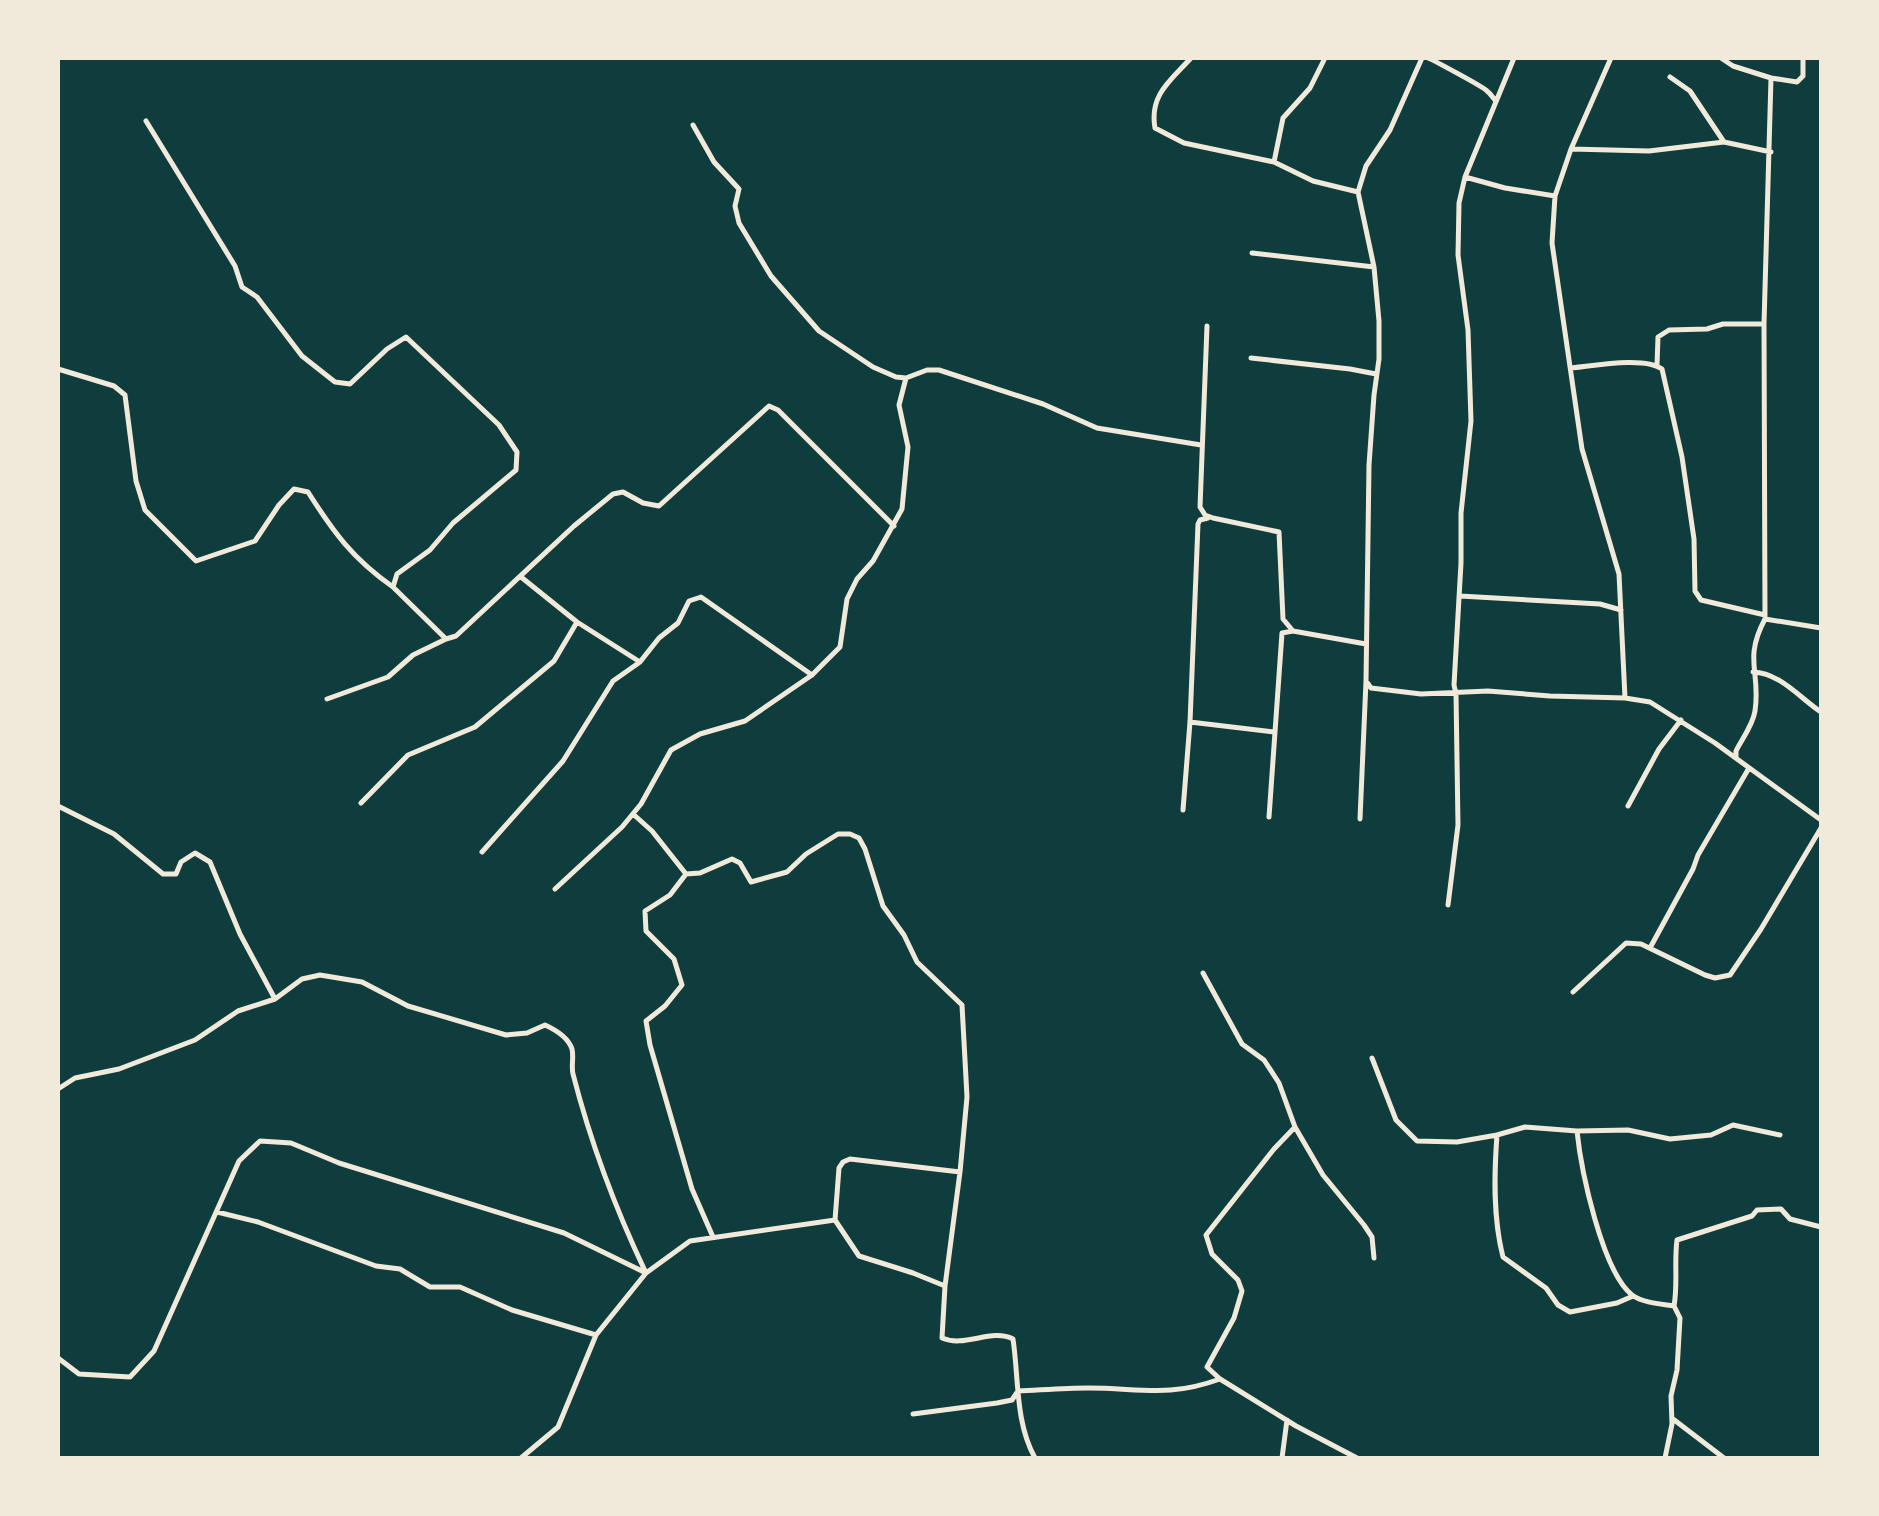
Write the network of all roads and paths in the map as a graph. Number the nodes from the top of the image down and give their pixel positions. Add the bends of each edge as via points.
1 (1191, 58) edge
2 (1325, 58) edge
3 (1425, 58) edge
4 (1514, 58) edge
5 (1611, 58) edge
6 (1721, 58) edge
7 (1803, 58) edge
8 (1670, 77) dead end
9 (1771, 78) junction
10 (1496, 101) junction
11 (146, 121) dead end
12 (693, 125) dead end
13 (1724, 142) junction
14 (1571, 149) junction
15 (1771, 152) junction
16 (1274, 162) junction
17 (1465, 177) junction
18 (1358, 192) junction
19 (1555, 196) junction
20 (1252, 253) dead end
21 (1374, 267) junction
22 (1764, 324) junction
23 (1207, 326) dead end
24 (1251, 358) dead end
25 (1657, 365) junction
26 (1571, 368) junction
27 (58, 369) edge
28 (1376, 374) junction
29 (906, 378) junction
30 (1201, 445) junction
31 (1213, 518) junction
32 (894, 526) junction
33 (521, 577) junction
34 (393, 587) junction
35 (1460, 596) junction
36 (1622, 611) junction
37 (1765, 617) junction
38 (577, 622) junction
39 (1821, 628) edge
40 (1293, 631) junction
41 (446, 639) junction
42 (1366, 644) junction
43 (640, 662) junction
44 (1753, 672) junction
45 (812, 675) junction
46 (1366, 681) junction
47 (1456, 694) junction
48 (1625, 698) junction
49 (327, 699) dead end
50 (1821, 712) edge
51 (1681, 720) junction
52 (1190, 722) junction
53 (1275, 732) junction
54 (1736, 758) junction
55 (1749, 768) junction
56 (361, 803) dead end
57 (58, 806) edge
58 (1628, 806) dead end
59 (1183, 810) dead end
60 (633, 814) junction
61 (1269, 817) dead end
62 (1360, 819) dead end
63 (1821, 820) edge
64 (1821, 828) edge
65 (482, 852) dead end
66 (686, 874) junction
67 (555, 889) dead end
68 (1448, 905) dead end
69 (1650, 948) junction
70 (1203, 973) dead end
71 (1573, 992) dead end
72 (275, 999) junction
73 (1372, 1058) dead end
74 (58, 1089) edge
75 (1295, 1127) junction
76 (1577, 1131) junction
77 (1497, 1135) junction
78 (1780, 1135) dead end
79 (960, 1172) junction
80 (217, 1212) junction
81 (835, 1220) junction
82 (1821, 1227) edge
83 (713, 1237) junction
84 (1374, 1258) dead end
85 (646, 1273) junction
86 (945, 1286) junction
87 (1633, 1296) junction
88 (1674, 1306) junction
89 (596, 1335) junction
90 (58, 1358) edge
91 (1220, 1379) junction
92 (1018, 1391) junction
93 (913, 1414) dead end
94 (1672, 1419) junction
95 (1287, 1420) junction
96 (521, 1458) edge
97 (1035, 1458) edge
98 (1282, 1458) edge
99 (1357, 1458) edge
100 (1665, 1458) edge
101 (1724, 1458) edge

1 - 16 street via 1162,88 1152,113 1155,128 1184,143
2 - 16 street via 1310,88 1283,118
3 - 10 street via 1487,90
3 - 18 street via 1366,166
4 - 10 street
5 - 14 street
6 - 9 street
7 - 9 street via 1803,76 1797,82
8 - 13 street via 1690,91
9 - 15 street
10 - 17 street
11 - 34 street via 235,266 242,287 257,297 302,356 335,382 350,384 406,337 499,425 517,452 516,470 397,574
12 - 29 street via 714,162 739,189 735,214 771,276 819,331 873,367
13 - 14 street via 1649,151
13 - 15 street
14 - 19 street
15 - 22 street
16 - 18 street via 1313,181
17 - 19 street
17 - 35 street via 1458,255 1468,330 1471,421 1461,513
18 - 21 street
19 - 26 street via 1552,243
20 - 21 street
21 - 28 street
22 - 25 street via 1669,330 1658,337
22 - 37 street
23 - 30 street
24 - 28 street
25 - 26 street
25 - 37 street via 1664,374 1682,457 1694,539 1695,591 1701,600
26 - 36 street via 1582,449 1619,574
27 - 34 street via 114,386 125,395 145,510 196,561 255,541 294,489 308,492 365,568
28 - 42 street
29 - 30 street via 939,370 1097,428
29 - 32 street via 899,405 908,447 902,509
30 - 31 street via 1200,507
31 - 40 street via 1279,532 1283,619
31 - 52 street via 1198,524
32 - 33 street via 769,406 667,501 653,507 623,492 613,494
32 - 45 street via 847,599 840,647
33 - 38 street
33 - 41 street via 456,636
34 - 41 street
35 - 36 street via 1600,604
35 - 47 street
36 - 48 street
37 - 39 street
37 - 44 street via 1752,654
38 - 43 street
38 - 56 street via 554,661 475,727 408,755
40 - 42 street
40 - 53 street via 1280,637
41 - 49 street via 413,655 388,677
42 - 46 street
43 - 45 street via 678,623 689,601 701,597
43 - 65 street via 613,681 563,761
44 - 50 street via 1787,685
44 - 54 street via 1753,719
45 - 60 street via 745,721 700,734 671,750
46 - 47 street via 1378,690
46 - 62 street
47 - 48 street
47 - 68 street via 1458,825
48 - 51 street via 1650,702
51 - 54 street
51 - 58 street
52 - 53 street
52 - 59 street
53 - 61 street
54 - 55 street
55 - 63 street
55 - 69 street
57 - 72 street via 114,834 163,874 176,874 181,862 195,853 210,862
60 - 66 street
60 - 67 street
64 - 69 street via 1730,975 1705,975
66 - 79 street via 732,859 751,882 787,872 838,834 859,838 883,906 917,962 962,1005 967,1097
66 - 83 street via 670,895 645,911 646,931 674,959 682,985 646,1021 692,1189
69 - 71 street via 1626,943
70 - 75 street via 1242,1044 1264,1060 1279,1083
72 - 74 street via 238,1011 195,1040 119,1069 75,1078
72 - 85 street via 302,979 320,975 354,980 408,1006 506,1035 545,1025 560,1032 572,1048 572,1069 593,1149
73 - 77 street via 1396,1120 1417,1141
75 - 84 street via 1323,1175 1372,1237
75 - 91 street via 1206,1235 1212,1254 1242,1291 1234,1318 1207,1367
76 - 77 street via 1525,1127
76 - 78 street via 1628,1130 1670,1139 1711,1135 1733,1125
76 - 87 street via 1603,1244 1616,1276
77 - 87 street via 1497,1233 1503,1257 1570,1312
79 - 81 street via 850,1159 839,1168
79 - 86 street
80 - 85 street via 239,1161 260,1141 291,1143 564,1233
80 - 89 street via 376,1266 400,1269 430,1287 460,1287 512,1310
80 - 90 street via 154,1351 130,1377 79,1374
81 - 83 street
81 - 86 street via 859,1256
82 - 88 street via 1790,1219 1781,1209 1757,1210 1677,1240
83 - 85 street via 690,1241
85 - 89 street
86 - 92 street via 942,1338 953,1343 1005,1335 1013,1339
87 - 88 street
88 - 94 street via 1680,1318
89 - 96 street via 558,1427
91 - 92 street via 1171,1392
91 - 95 street
92 - 93 street via 1012,1400
92 - 97 street via 1027,1444
94 - 100 street
94 - 101 street
95 - 98 street
95 - 99 street

